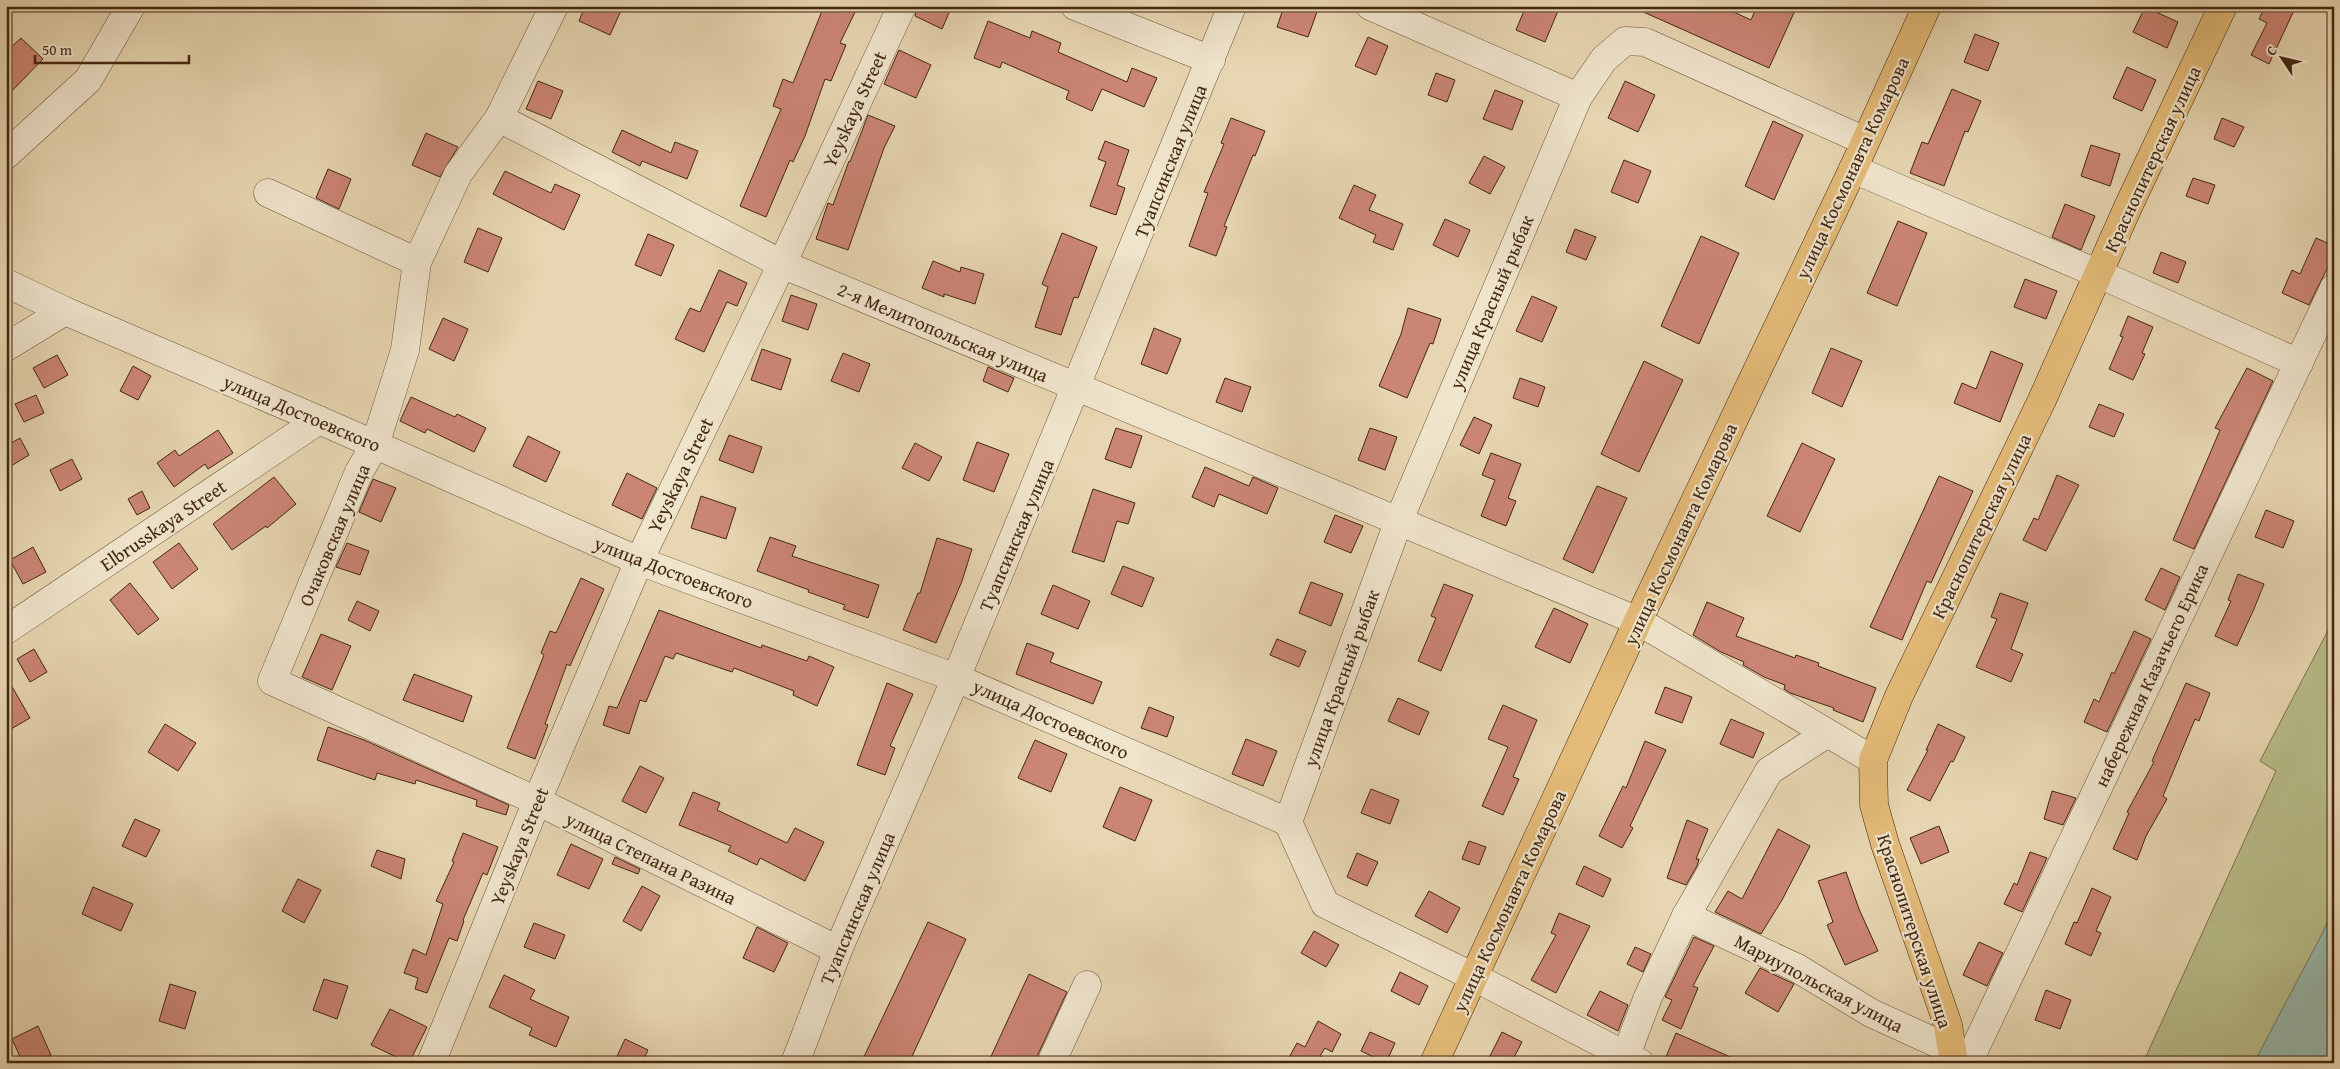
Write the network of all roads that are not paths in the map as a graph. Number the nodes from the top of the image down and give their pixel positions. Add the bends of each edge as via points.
1 (131, 6) edge
2 (554, 6) edge
3 (902, 6) edge
4 (1074, 6) edge
5 (1232, 6) edge
6 (1370, 6) edge
7 (1927, 6) edge
8 (2222, 6) edge
9 (1211, 60) junction
10 (1578, 96) junction
11 (499, 118) junction
12 (1866, 141) junction
13 (6, 155) edge
14 (1853, 169) junction
15 (268, 193) dead end
16 (417, 262) junction
17 (782, 264) junction
18 (2099, 274) junction
19 (6, 283) edge
20 (2334, 288) edge
21 (65, 312) junction
22 (6, 347) edge
23 (2299, 363) junction
24 (1077, 388) junction
25 (319, 420) junction
26 (375, 445) junction
27 (1399, 520) junction
28 (639, 561) junction
29 (1638, 621) junction
30 (6, 630) edge
31 (956, 678) junction
32 (272, 681) joint
33 (1826, 734) junction
34 (1873, 760) junction
35 (537, 801) junction
36 (1288, 822) junction
37 (1686, 916) junction
38 (838, 950) junction
39 (1474, 976) junction
40 (1087, 985) dead end
41 (1633, 1059) edge
42 (1958, 1059) edge
43 (431, 1063) edge
44 (795, 1063) edge
45 (1051, 1063) edge
46 (1434, 1063) edge

1 - 13 street via 88,80
2 - 11 street, Очаковская улица
3 - 17 street, Yeyskaya Street
4 - 9 street
5 - 9 street, Туапсинская улица
6 - 10 street
7 - 12 main road, улица Космонавта Комарова
8 - 18 main road, Краснопитерская улица
9 - 24 street, Туапсинская улица
10 - 12 street, улица Красный рыбак via 1604,59 1625,40 1645,42
10 - 27 street, улица Красный рыбак
11 - 16 street, Очаковская улица via 458,174
11 - 17 street, 2-я Мелитопольская улица
12 - 14 main road, улица Космонавта Комарова
14 - 18 street
14 - 29 main road, улица Космонавта Комарова
15 - 16 street
16 - 26 street, Очаковская улица via 404,350
17 - 24 street, 2-я Мелитопольская улица
17 - 28 street, Yeyskaya Street
18 - 23 street
18 - 34 main road, Краснопитерская улица via 1899,696
19 - 21 street, улица Достоевского
20 - 23 street, набережная Казачьего Ерика
21 - 22 street
21 - 25 street, улица Достоевского
23 - 42 street, набережная Казачьего Ерика
24 - 27 street, 2-я Мелитопольская улица
24 - 31 street, Туапсинская улица
25 - 26 street, улица Достоевского
25 - 30 street, Elbrusskaya Street
26 - 28 street, улица Достоевского
26 - 32 street, Очаковская улица via 359,472
27 - 29 street, 2-я Мелитопольская улица
27 - 36 street, улица Красный рыбак
28 - 31 street, улица Достоевского
28 - 35 street, Yeyskaya Street
29 - 33 street, 2-я Мелитопольская улица
29 - 39 main road, улица Космонавта Комарова
31 - 36 street, улица Достоевского
31 - 38 street, Туапсинская улица
32 - 35 street, улица Степана Разина
33 - 34 street, 2-я Мелитопольская улица
33 - 37 street via 1769,771
34 - 42 main road, Краснопитерская улица via 1874,805 1885,844
35 - 38 street, улица Степана Разина
35 - 43 street, Yeyskaya Street
36 - 39 street via 1325,904
37 - 41 street via 1648,997
37 - 42 street, Мариупольская улица via 1796,968 1871,1013
38 - 44 street, Туапсинская улица
39 - 41 street
39 - 46 main road, улица Космонавта Комарова
40 - 45 street

